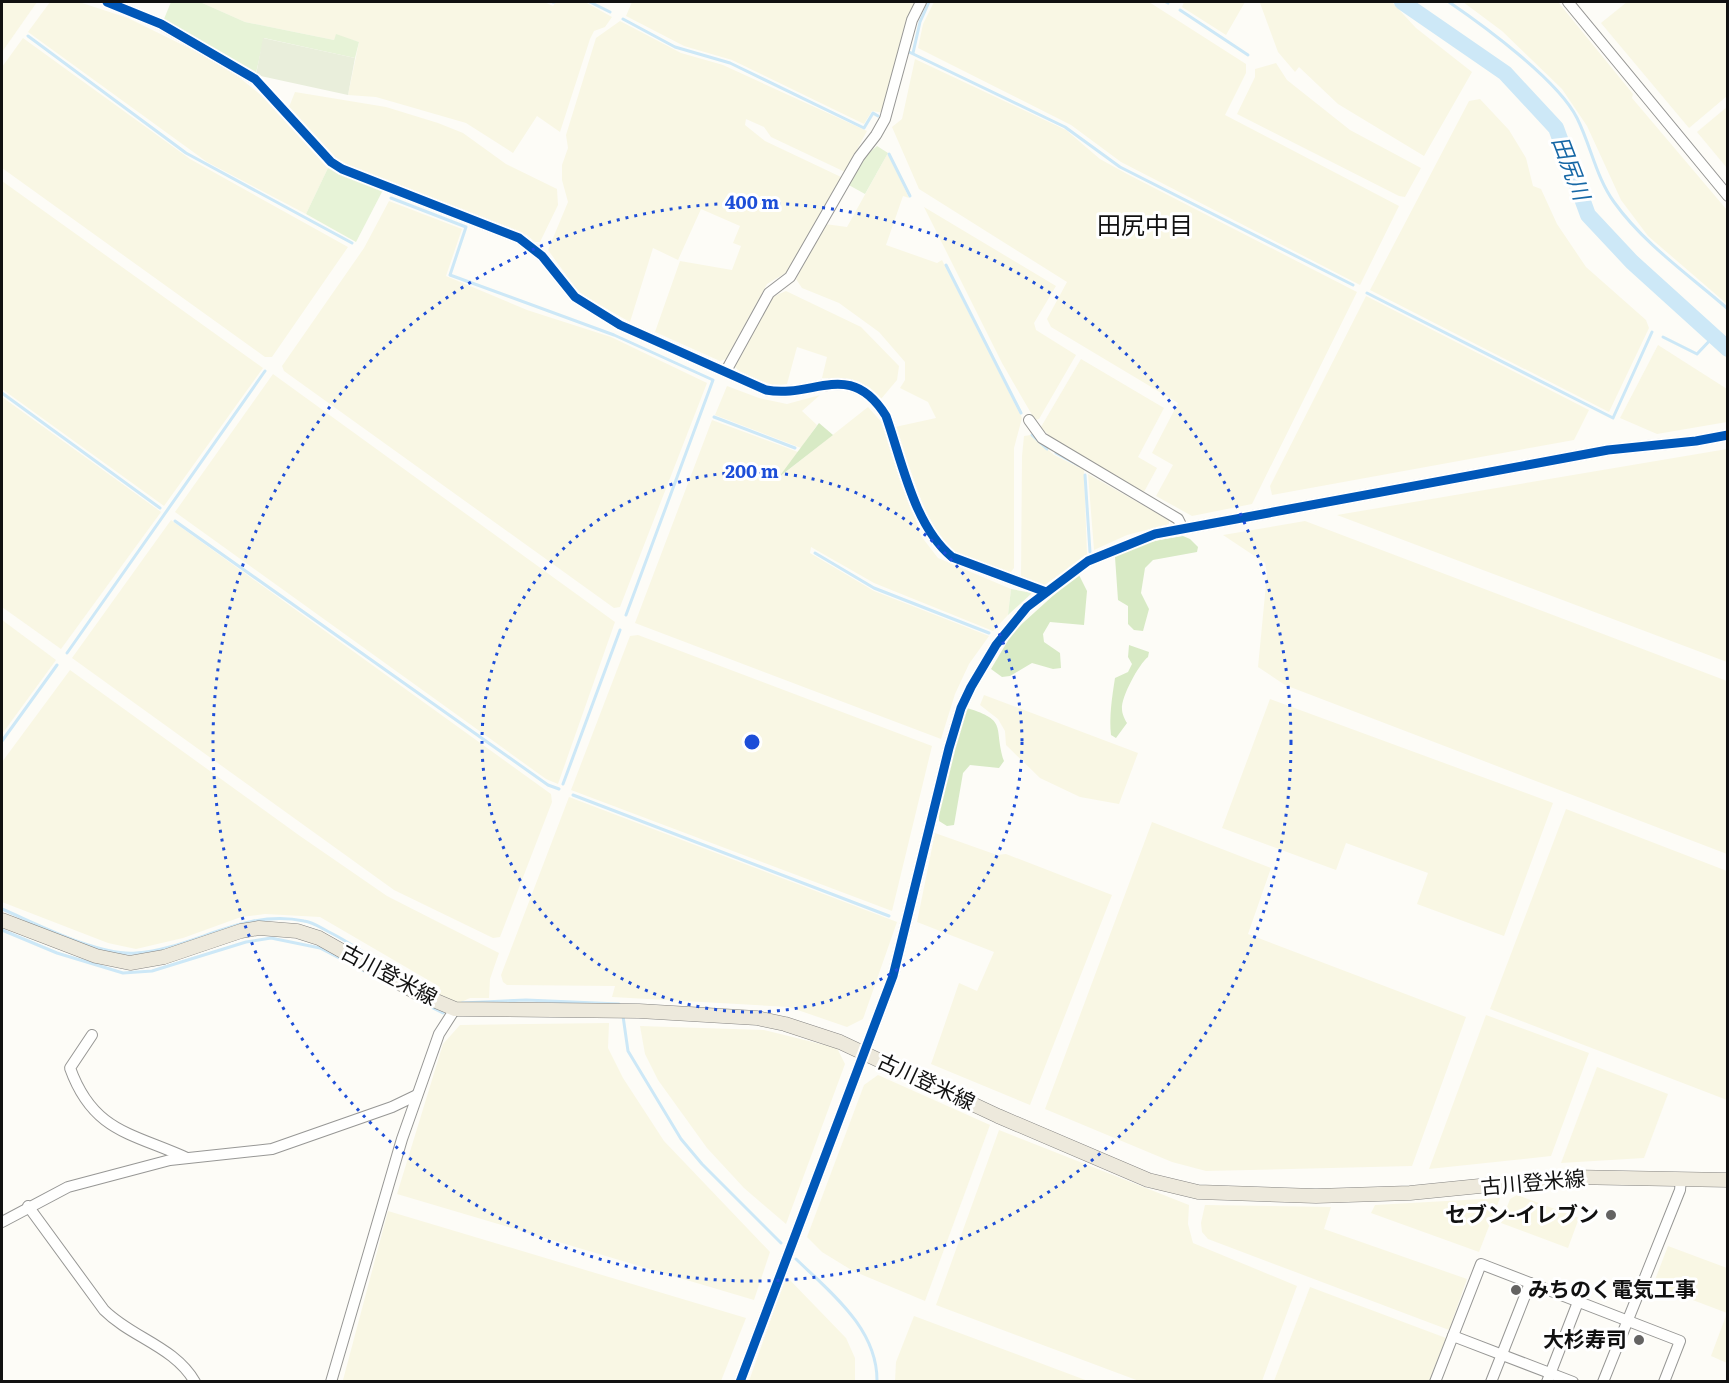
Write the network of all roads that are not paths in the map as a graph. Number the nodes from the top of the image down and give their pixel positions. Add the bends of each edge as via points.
1 (106, 2) edge
2 (921, 2) edge
3 (1568, 2) edge
4 (1728, 196) edge
5 (726, 371) junction
6 (1029, 420) dead end
7 (1728, 435) edge
8 (1183, 529) junction
9 (1046, 592) junction
10 (2, 921) edge
11 (454, 1009) junction
12 (92, 1035) dead end
13 (864, 1053) junction
14 (417, 1095) junction
15 (190, 1159) junction
16 (1681, 1179) junction
17 (1728, 1180) edge
18 (28, 1206) junction
19 (2, 1222) edge
20 (1530, 1283) junction
21 (1578, 1302) junction
22 (1628, 1321) junction
23 (1453, 1336) junction
24 (1502, 1354) junction
25 (1549, 1377) edge
26 (195, 1382) edge
27 (331, 1382) edge
28 (740, 1382) edge
29 (1435, 1382) edge
30 (1491, 1382) edge
31 (1574, 1382) edge
32 (1603, 1382) edge
33 (1664, 1382) edge

1 - 5 street via 162,24 255,79 342,169 519,238 542,256 575,297 620,325
2 - 5 street via 912,20 885,119 790,277 769,293
3 - 4 street
5 - 9 street via 775,392 831,383 853,386 876,401 886,416 925,526 941,548 952,557
6 - 8 street via 1042,438 1178,519
7 - 8 street via 1608,450
8 - 9 street via 1144,537 1111,550 1088,561
9 - 13 street via 1010,625 961,708 893,976
10 - 11 main road, 古川登米線 via 96,956 130,963 164,957 241,931 297,931 319,938 417,993
11 - 13 main road, 古川登米線 via 639,1011 757,1018 813,1031
11 - 14 street via 439,1034
12 - 15 street via 70,1068 79,1092 93,1111 120,1131
13 - 16 main road, 古川登米線 via 1148,1180 1198,1192 1272,1196 1410,1193 1570,1177
13 - 28 street
14 - 15 street via 272,1149
14 - 27 street
15 - 18 street via 170,1160 68,1187
16 - 17 main road, 古川登米線
16 - 22 street
18 - 19 street
18 - 26 street via 104,1310 171,1354
20 - 21 street
20 - 23 street via 1480,1264
20 - 24 street
21 - 22 street
21 - 25 street
22 - 32 street
22 - 33 street via 1680,1341
23 - 24 street
23 - 29 street
24 - 25 street
24 - 30 street
25 - 31 street

